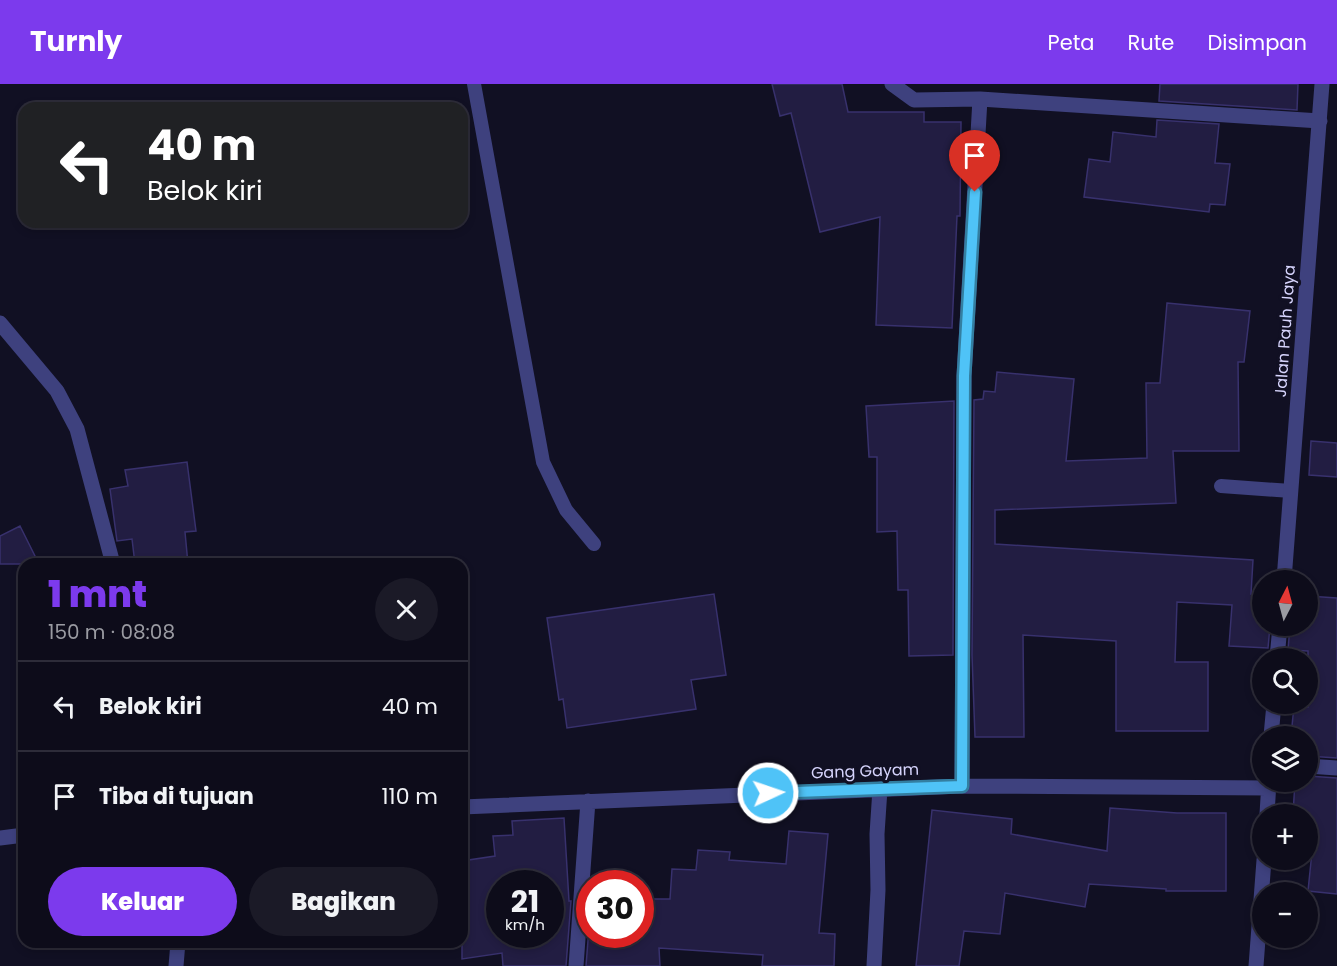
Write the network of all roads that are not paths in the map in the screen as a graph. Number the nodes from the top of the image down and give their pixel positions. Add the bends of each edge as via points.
1 (474, 84) edge
2 (892, 84) edge
3 (1322, 84) edge
4 (980, 99) junction
5 (1320, 122) junction
6 (0, 323) edge
7 (1221, 486) dead end
8 (1291, 491) junction
9 (594, 544) dead end
10 (111, 558) edge
11 (1285, 570) edge
12 (1318, 767) edge
13 (1337, 768) edge
14 (1252, 785) edge
15 (962, 786) junction
16 (880, 789) junction
17 (588, 801) junction
18 (468, 807) edge
19 (18, 836) edge
20 (0, 838) edge
21 (1263, 870) edge
22 (178, 948) edge
23 (176, 966) edge
24 (576, 966) edge
25 (874, 966) edge
26 (1256, 966) edge

1 - 9 lane via 543,462 566,510
2 - 4 street via 914,100
3 - 5 street, Jalan Pauh Jaya
4 - 5 street
4 - 15 street via 964,376
5 - 8 street, Jalan Pauh Jaya
6 - 10 street via 57,391 77,429
7 - 8 lane
8 - 11 street, Jalan Pauh Jaya
12 - 13 street
14 - 15 street, Gang Gayam
15 - 16 street, Gang Gayam
16 - 17 street, Gang Gayam
16 - 25 street
17 - 18 street, Gang Gayam
17 - 24 street
19 - 20 street
21 - 26 street
22 - 23 street

